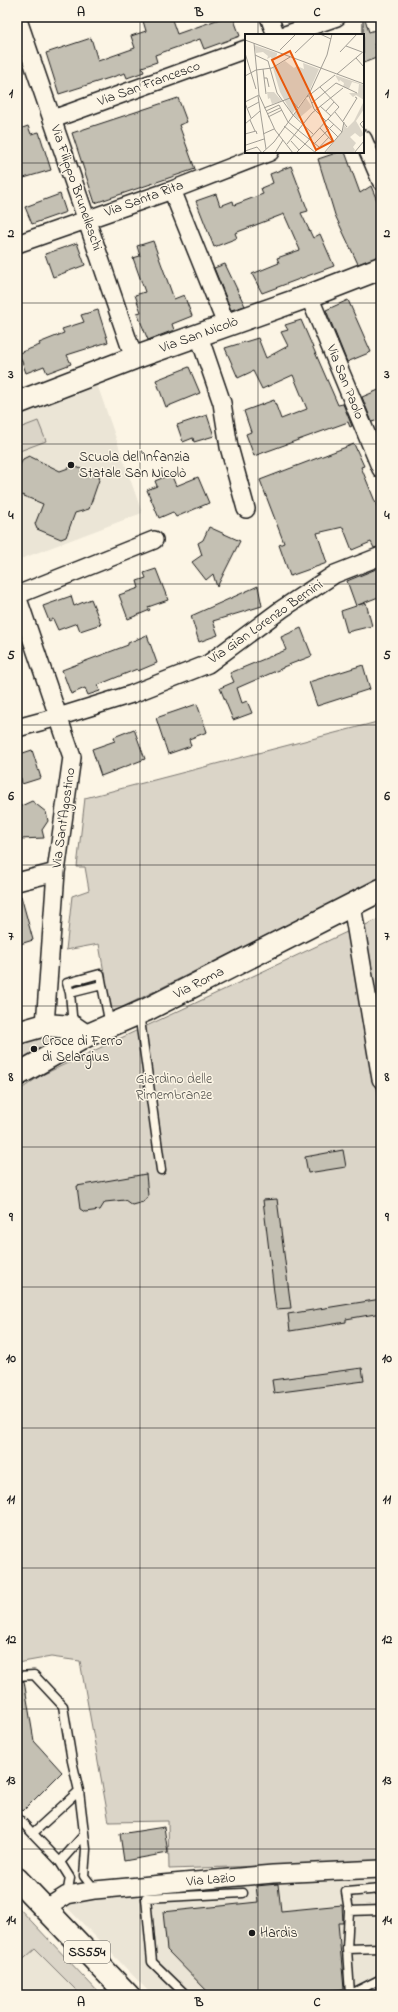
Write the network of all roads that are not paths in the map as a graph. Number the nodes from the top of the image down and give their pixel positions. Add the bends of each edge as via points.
1 (17, 17) edge
2 (269, 17) edge
3 (337, 17) edge
4 (323, 29) edge
5 (276, 34) edge
6 (291, 34) edge
7 (245, 49) edge
8 (53, 119) junction
9 (364, 141) edge
10 (267, 153) edge
11 (381, 181) edge
12 (172, 190) junction
13 (87, 220) junction
14 (17, 244) edge
15 (381, 268) edge
16 (310, 296) junction
17 (226, 324) junction
18 (199, 336) junction
19 (134, 358) junction
20 (18, 400) edge
21 (381, 469) edge
22 (246, 509) dead end
23 (154, 540) dead end
24 (381, 556) edge
25 (17, 596) edge
26 (58, 717) junction
27 (17, 728) edge
28 (56, 872) junction
29 (17, 882) edge
30 (381, 890) edge
31 (352, 905) junction
32 (139, 1013) junction
33 (45, 1025) junction
34 (110, 1025) junction
35 (80, 1031) junction
36 (17, 1033) edge
37 (17, 1075) edge
38 (381, 1079) edge
39 (161, 1170) dead end
40 (17, 1676) edge
41 (79, 1790) junction
42 (17, 1817) edge
43 (33, 1833) junction
44 (84, 1835) junction
45 (60, 1862) junction
46 (381, 1868) edge
47 (17, 1879) edge
48 (381, 1889) edge
49 (95, 1890) junction
50 (243, 1893) dead end
51 (66, 1895) junction
52 (45, 1909) junction
53 (381, 1910) edge
54 (349, 1911) junction
55 (381, 1948) edge
56 (348, 1949) junction
57 (381, 1979) edge
58 (128, 1995) edge
59 (186, 1995) edge
60 (350, 1995) edge

1 - 8 street, Via Filippo Brunelleschi
2 - 5 street
3 - 4 street
4 - 6 street
7 - 8 street, Via San Francesco
8 - 13 street, Via Filippo Brunelleschi
9 - 11 street
10 - 12 street, Via Santa Rita
12 - 13 street, Via Santa Rita
12 - 17 street
13 - 14 street, Via Santa Rita
13 - 19 street, Via Filippo Brunelleschi
15 - 16 main road, Via San Nicolò
16 - 17 main road, Via San Nicolò
16 - 21 street, Via San Paolo
17 - 18 main road, Via San Nicolò
18 - 19 main road, Via San Nicolò
18 - 22 street via 222,403 229,447
19 - 20 main road, Via San Nicolò
23 - 25 street
24 - 26 street, Via Gian Lorenzo Bernini via 335,574 208,664 132,694
25 - 26 street, Via Sant'Agostino
26 - 27 street, Via Gian Lorenzo Bernini
26 - 28 street, Via Sant'Agostino via 72,757
28 - 29 street
28 - 33 street, Via Sant'Agostino
30 - 31 main road, Via Roma
31 - 32 main road, Via Roma
31 - 38 street
32 - 34 main road, Via Roma
32 - 39 lane
33 - 35 main road
33 - 36 main road
34 - 35 main road, Via Roma
34 - 35 lane via 102,985 70,993
35 - 37 main road, Via Roma
40 - 41 lane via 34,1675 63,1706
41 - 43 lane
41 - 44 lane
42 - 43 lane
43 - 45 lane
44 - 45 lane
44 - 49 lane via 84,1876
45 - 51 lane via 70,1878
46 - 49 street, Via Lazio via 273,1874
47 - 52 main road, SS554
48 - 54 lane via 346,1892
49 - 51 street, Via Lazio
50 - 59 lane via 146,1898 152,1962
51 - 52 street, Via Lazio
52 - 58 main road, SS554
53 - 54 lane
54 - 56 lane
55 - 56 lane
56 - 60 lane
57 - 60 lane

